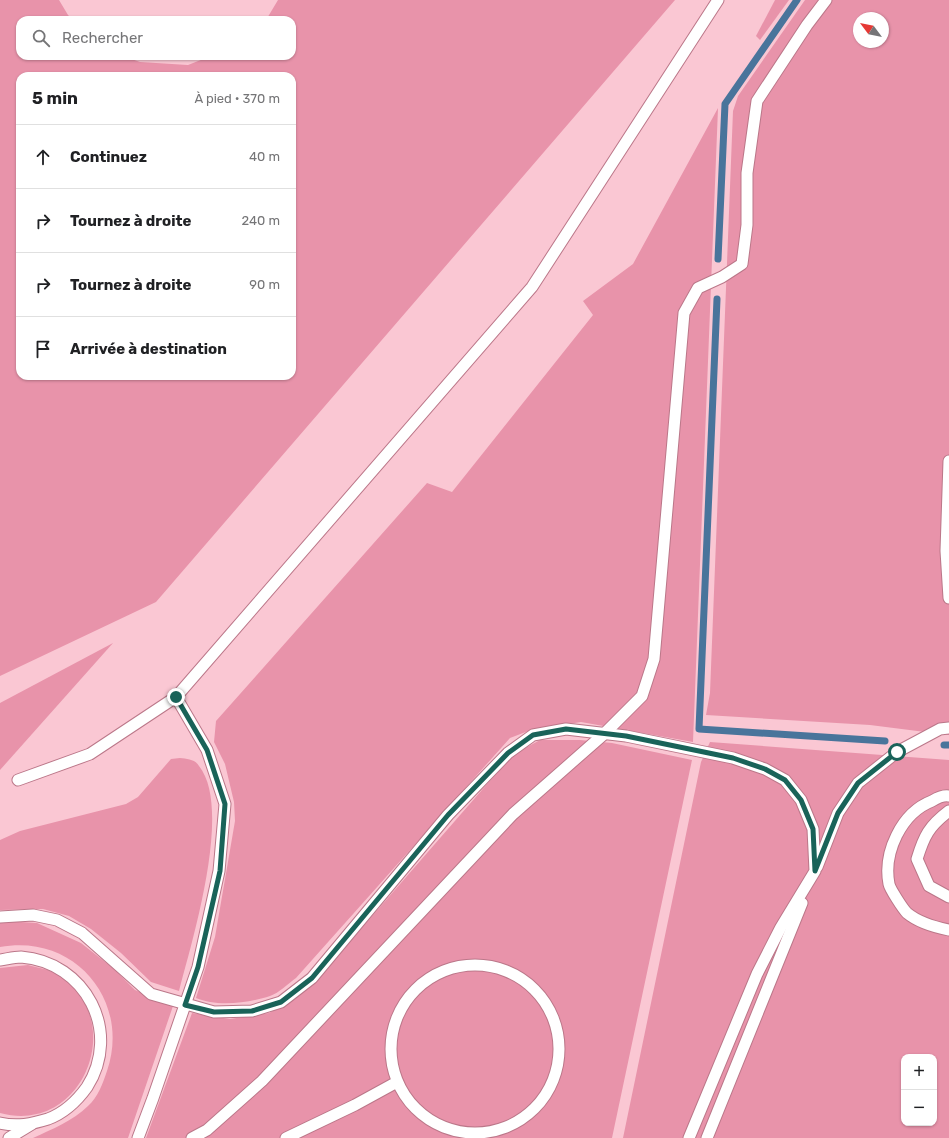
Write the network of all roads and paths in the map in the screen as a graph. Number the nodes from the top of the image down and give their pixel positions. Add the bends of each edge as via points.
1 (718, 0) edge
2 (826, 0) edge
3 (949, 461) edge
4 (949, 598) edge
5 (176, 697) junction
6 (949, 728) edge
7 (604, 734) junction
8 (18, 780) dead end
9 (949, 796) edge
10 (949, 812) edge
11 (815, 871) junction
12 (949, 897) edge
13 (0, 917) edge
14 (949, 930) edge
15 (0, 960) edge
16 (185, 1005) junction
17 (397, 1082) junction
18 (0, 1123) edge
19 (32, 1124) junction
20 (9, 1138) edge
21 (138, 1138) edge
22 (192, 1138) edge
23 (286, 1138) edge
24 (689, 1138) edge
25 (707, 1138) edge

1 - 5 lane via 532,288
2 - 7 lane via 757,100 747,173 747,225 742,264 698,288 684,313 654,659 642,696
3 - 4 lane via 946,550
5 - 8 lane via 90,754
5 - 16 lane via 207,750 225,804 220,871 198,967
6 - 11 lane via 940,729 897,752 858,783 838,813
7 - 11 lane via 733,758 765,769 785,780 801,800 813,829
7 - 16 lane via 566,729 533,735 508,753 448,815 312,978 281,1002 252,1011 214,1012
7 - 22 lane via 513,814 262,1081 207,1130
9 - 14 lane via 924,804 905,820 896,837 888,864 889,886 907,912 929,926
10 - 12 lane via 935,822 923,838 917,859 929,886
11 - 24 lane via 757,974
11 - 25 lane
13 - 16 lane via 33,914 57,920 82,933 151,994
15 - 19 lane via 20,957 47,962 71,976 89,996 100,1021 101,1049 94,1075 80,1098 58,1115
16 - 21 lane
17 - 17 lane via 412,1106 434,1124 460,1133 489,1133 515,1124 538,1107 553,1084 560,1056 558,1028 546,1003 528,982 503,969 476,964 448,969 424,982 402,1008 394,1028 391,1055
17 - 23 lane
18 - 19 lane
19 - 20 lane

